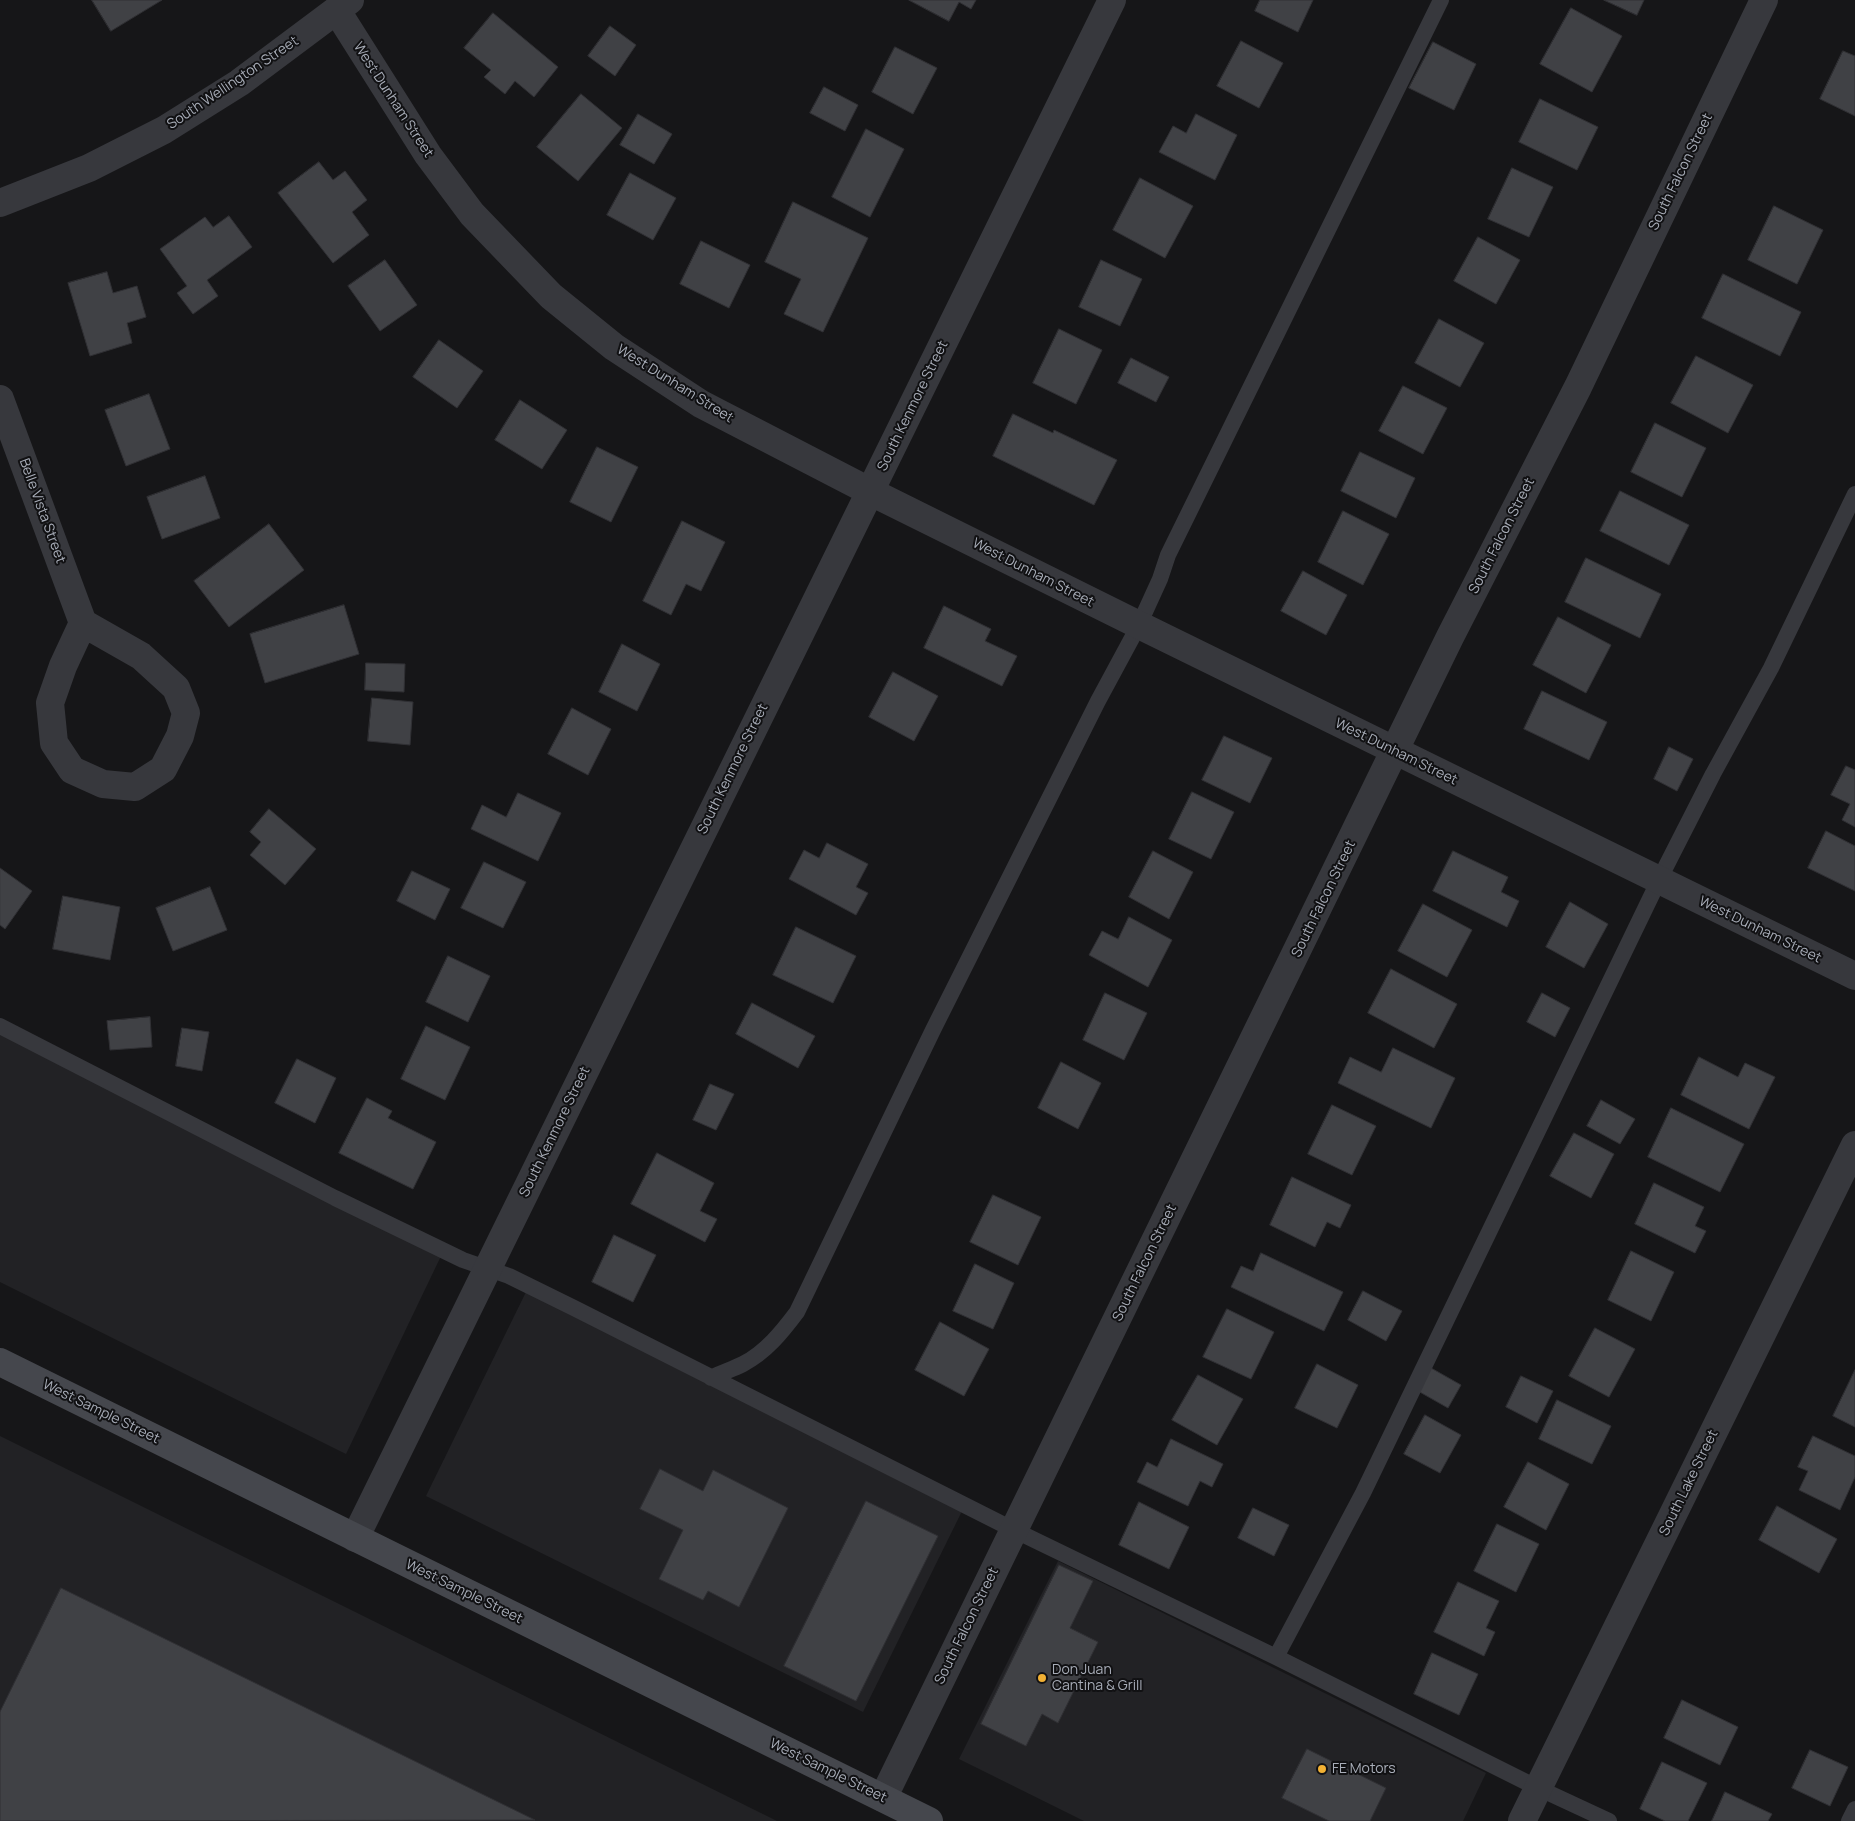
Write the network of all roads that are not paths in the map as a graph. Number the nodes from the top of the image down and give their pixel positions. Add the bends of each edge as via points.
1 (1112, 0) edge
2 (1441, 0) edge
3 (1764, 0) edge
4 (344, 6) edge
5 (0, 203) edge
6 (0, 400) edge
7 (871, 492) junction
8 (1855, 494) edge
9 (83, 623) junction
10 (1139, 625) junction
11 (1396, 752) junction
12 (1659, 880) junction
13 (1855, 976) edge
14 (0, 1026) edge
15 (1855, 1145) edge
16 (488, 1268) junction
17 (0, 1362) edge
18 (711, 1378) junction
19 (1014, 1530) junction
20 (355, 1538) junction
21 (1276, 1657) junction
22 (1538, 1788) junction
23 (883, 1798) junction
24 (1855, 1809) edge
25 (929, 1821) edge
26 (1522, 1821) edge
27 (1609, 1821) edge
28 (1849, 1821) edge

1 - 7 street, South Kenmore Street
2 - 10 lane via 1168,556
3 - 11 street, South Falcon Street via 1578,386 1450,637
4 - 5 street, South Wellington Street via 239,83 164,130 89,168
4 - 7 street, West Dunham Street via 428,155 472,214 551,296 614,347 702,404
6 - 9 street, Belle Vista Street
7 - 10 street, West Dunham Street
7 - 16 street, South Kenmore Street
8 - 12 lane via 1771,668
9 - 9 street via 50,703 54,743 72,770 103,784 135,787 163,769 180,736 186,713 176,688 141,656
10 - 11 street, West Dunham Street
10 - 18 lane via 942,1012 797,1312 764,1349 744,1363
11 - 12 street, West Dunham Street
11 - 19 street, South Falcon Street
12 - 13 street, West Dunham Street
12 - 21 lane via 1363,1493
14 - 16 lane via 335,1198 463,1260
15 - 22 street, South Lake Street
16 - 18 lane
16 - 20 street, South Kenmore Street
17 - 20 main road, West Sample Street
18 - 19 lane
19 - 21 lane
19 - 23 street, South Falcon Street
20 - 23 main road, West Sample Street
21 - 22 lane
22 - 26 street, South Lake Street
22 - 27 lane
23 - 25 main road, West Sample Street
24 - 28 lane

